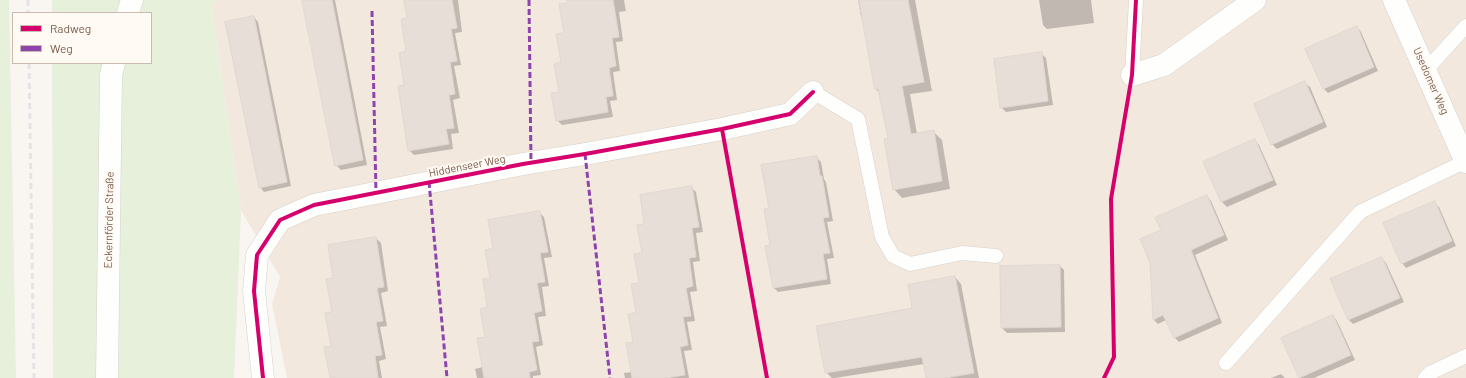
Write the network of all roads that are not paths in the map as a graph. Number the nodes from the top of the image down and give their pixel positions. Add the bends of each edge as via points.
1 (132, 0) edge
2 (1136, 0) edge
3 (1255, 0) edge
4 (1394, 0) edge
5 (128, 12) edge
6 (1466, 26) edge
7 (114, 64) edge
8 (1426, 70) junction
9 (1132, 75) joint
10 (813, 92) joint
11 (1466, 161) edge
12 (996, 256) dead end
13 (1466, 356) edge
14 (1226, 363) dead end
15 (107, 378) edge
16 (264, 378) edge
17 (1425, 378) edge

1 - 5 street
2 - 9 lane
3 - 9 street via 1164,65
4 - 8 street, Usedomer Weg
6 - 8 lane
7 - 15 street, Eckernförder Straße via 111,75
8 - 11 street, Usedomer Weg
10 - 12 lane via 858,119 882,237 893,256 910,264 962,253
10 - 16 street, Hiddenseer Weg via 790,114 314,205 280,220 257,255 254,291
11 - 14 lane via 1360,212
13 - 17 lane via 1430,373

